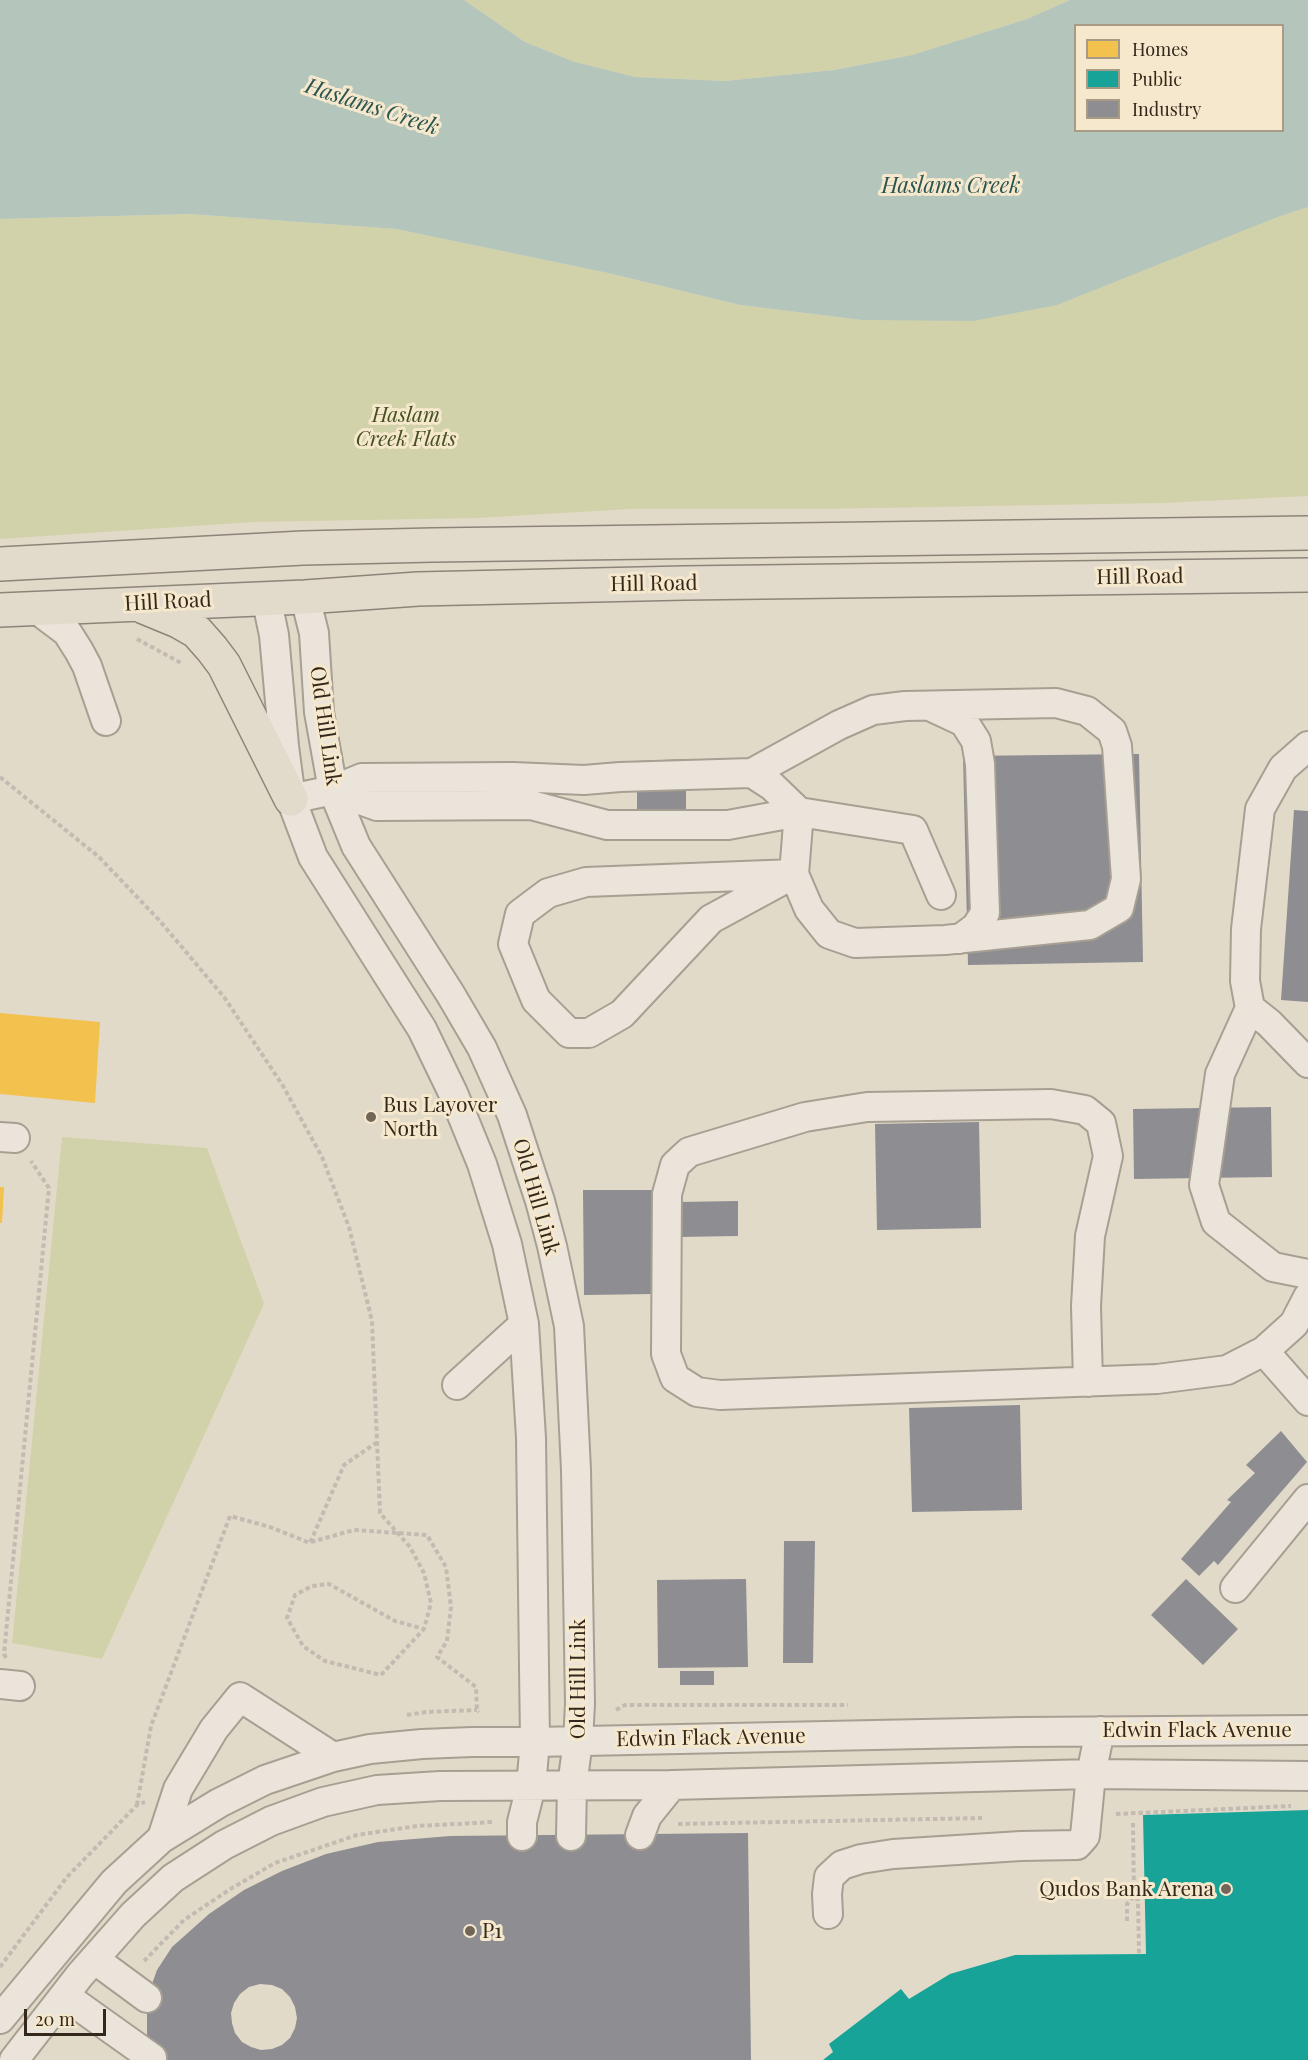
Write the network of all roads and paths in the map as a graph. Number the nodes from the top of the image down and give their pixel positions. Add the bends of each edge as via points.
1 (1308, 533) edge
2 (303, 548) junction
3 (261, 551) junction
4 (0, 564) edge
5 (1308, 575) edge
6 (266, 597) junction
7 (305, 597) junction
8 (134, 603) junction
9 (34, 608) junction
10 (0, 610) edge
11 (929, 705) junction
12 (106, 721) dead end
13 (1308, 746) edge
14 (752, 774) junction
15 (0, 777) edge
16 (468, 777) junction
17 (333, 790) junction
18 (532, 792) junction
19 (291, 799) junction
20 (467, 805) junction
21 (799, 812) junction
22 (794, 874) junction
23 (941, 895) dead end
24 (960, 939) junction
25 (1251, 1008) junction
26 (1308, 1063) edge
27 (7, 1137) edge
28 (1308, 1274) edge
29 (1308, 1297) edge
30 (524, 1324) junction
31 (1264, 1351) junction
32 (1088, 1382) junction
33 (457, 1385) dead end
34 (1308, 1401) edge
35 (377, 1442) junction
36 (1308, 1499) edge
37 (397, 1532) junction
38 (310, 1543) junction
39 (1235, 1588) dead end
40 (424, 1629) junction
41 (10, 1685) edge
42 (483, 1715) dead end
43 (1308, 1730) edge
44 (1100, 1731) junction
45 (578, 1741) junction
46 (535, 1742) junction
47 (333, 1756) junction
48 (1091, 1774) junction
49 (1308, 1776) edge
50 (672, 1785) junction
51 (531, 1786) junction
52 (572, 1786) junction
53 (137, 1805) dead end
54 (1132, 1823) dead end
55 (640, 1835) dead end
56 (522, 1836) dead end
57 (571, 1836) dead end
58 (162, 1838) junction
59 (1134, 1896) junction
60 (828, 1914) dead end
61 (1127, 1921) dead end
62 (54, 1952) junction
63 (1139, 1954) dead end
64 (80, 1977) junction
65 (147, 1998) dead end
66 (0, 2019) edge
67 (152, 2058) dead end
68 (14, 2060) edge

1 - 2 main road, Hill Road
2 - 3 main road, Hill Road
2 - 7 main road, Old Hill Link
3 - 4 main road, Hill Road
3 - 6 main road, Old Hill Link
5 - 7 main road, Hill Road via 418,589
6 - 7 main road, Hill Road
6 - 8 main road, Hill Road
6 - 19 street, Old Hill Link via 274,635
7 - 17 street, Old Hill Link via 314,633 318,712
8 - 9 main road, Hill Road
8 - 19 main road via 197,632 212,649 224,665
9 - 10 main road, Hill Road
9 - 12 street via 67,632 87,666
11 - 14 street via 873,710
11 - 24 street via 964,722 976,741 980,764 985,913 976,927
11 - 24 street via 1056,703 1087,711 1112,731 1117,746 1126,879 1119,908 1090,925
13 - 25 street via 1283,768 1260,809 1246,929 1245,981
14 - 18 street via 620,777 584,780
14 - 21 street via 772,786
15 - 35 path via 99,857 159,920 224,997 283,1086 322,1158 349,1227 372,1321
16 - 17 street via 362,778
16 - 18 street
16 - 20 street
17 - 19 street
17 - 20 street via 377,806
17 - 45 street, Old Hill Link via 356,846 482,1048 512,1115 552,1246 572,1360
18 - 20 street
18 - 21 street via 607,825 728,825
19 - 30 street, Old Hill Link via 313,856 422,1029 453,1093 482,1164 507,1244
21 - 22 street
21 - 23 street via 913,830
22 - 22 street via 711,919 622,1014 589,1033 569,1034 536,1000 513,944 520,914 548,893 586,882
22 - 24 street via 809,909 829,934 855,943
25 - 26 street
25 - 28 street via 1220,1074 1204,1185 1216,1222 1273,1267
27 - 41 path via 49,1188 4,1654
29 - 31 street via 1294,1324
30 - 33 street
30 - 46 street, Old Hill Link via 531,1449
31 - 32 street via 1227,1370
31 - 34 street
32 - 32 street via 720,1395 697,1392 675,1378 666,1354 667,1194 675,1165 689,1152 805,1118 867,1107 1051,1104 1085,1110 1101,1123 1108,1156 1090,1236 1086,1306
35 - 37 path via 380,1513
35 - 38 path via 344,1465
36 - 39 street
37 - 38 path via 354,1530
37 - 40 path via 424,1573 431,1603
37 - 42 path via 427,1535 446,1567 451,1607 447,1641 438,1657 476,1687 477,1710
38 - 53 path via 230,1516 151,1726
40 - 40 path via 381,1675 325,1661 303,1646 287,1618 296,1595 312,1586 329,1584 395,1621
43 - 44 street, Edwin Flack Avenue
44 - 45 street, Edwin Flack Avenue
44 - 48 street
45 - 46 street, Edwin Flack Avenue
45 - 52 street, Old Hill Link
46 - 47 street, Edwin Flack Avenue via 422,1744
46 - 51 street, Old Hill Link
47 - 58 street, Edwin Flack Avenue via 265,1780
47 - 58 street via 240,1697 214,1729 178,1789
48 - 49 street
48 - 50 street
48 - 60 street via 1086,1836 1077,1845 861,1859 842,1865 830,1877
50 - 52 street
50 - 55 street via 647,1816
51 - 52 street
51 - 56 street, Old Hill Link
51 - 64 street via 377,1790 323,1802 271,1821 173,1878 133,1915
52 - 57 street, Old Hill Link
54 - 59 path
58 - 62 street, Edwin Flack Avenue via 114,1882
59 - 61 path via 1127,1904
59 - 63 path via 1138,1900
62 - 64 street
62 - 66 street, Edwin Flack Avenue
64 - 65 street
64 - 67 street
64 - 68 street

